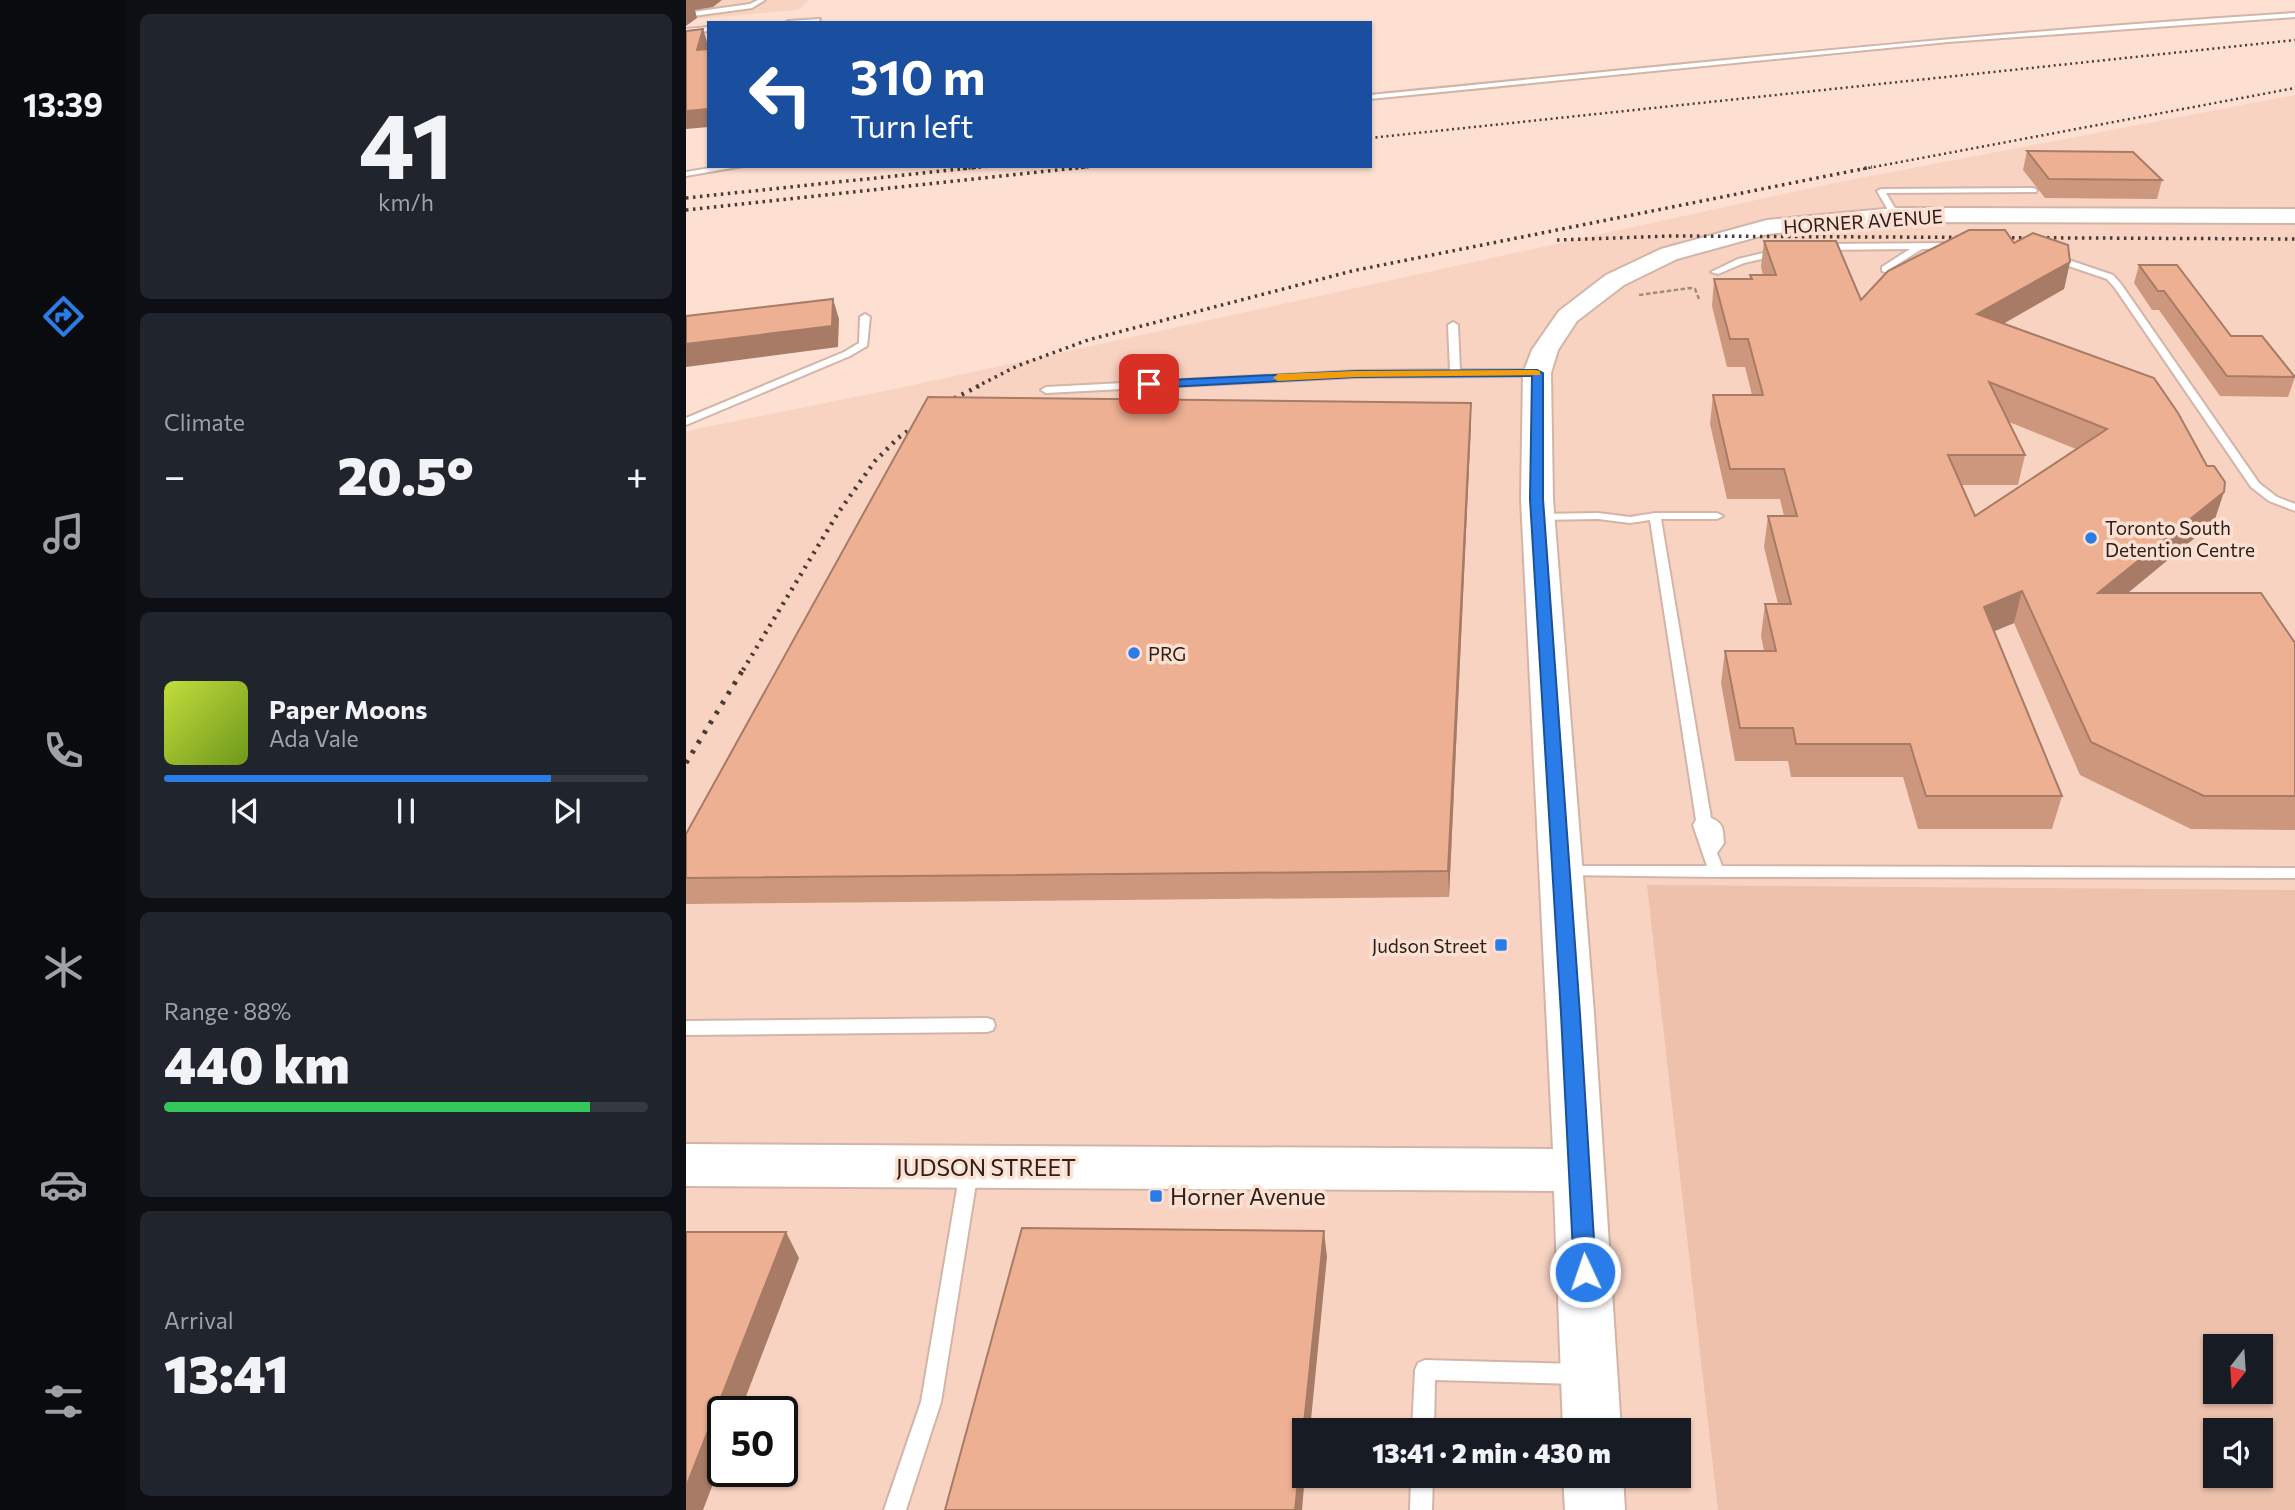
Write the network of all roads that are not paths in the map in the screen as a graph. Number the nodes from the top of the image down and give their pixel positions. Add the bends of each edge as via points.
1 (761, 0) edge
2 (686, 15) edge
3 (2295, 15) edge
4 (707, 29) edge
5 (686, 31) edge
6 (1372, 97) edge
7 (705, 158) dead end
8 (725, 168) edge
9 (705, 171) junction
10 (686, 174) edge
11 (2033, 190) dead end
12 (1895, 215) junction
13 (2295, 216) edge
14 (1921, 246) junction
15 (1968, 246) edge
16 (1814, 247) edge
17 (1792, 250) edge
18 (2042, 254) edge
19 (1885, 269) dead end
20 (1715, 272) dead end
21 (865, 317) dead end
22 (1453, 325) dead end
23 (1455, 373) junction
24 (1537, 373) junction
25 (1046, 390) dead end
26 (686, 422) edge
27 (2295, 508) edge
28 (1652, 516) junction
29 (1717, 516) dead end
30 (1538, 517) junction
31 (1562, 871) junction
32 (1716, 872) junction
33 (2295, 873) edge
34 (987, 1025) dead end
35 (686, 1028) edge
36 (686, 1165) edge
37 (970, 1167) junction
38 (1580, 1170) junction
39 (1590, 1374) junction
40 (1423, 1418) edge
41 (1592, 1418) edge
42 (1422, 1488) edge
43 (1594, 1488) edge
44 (895, 1510) edge
45 (1421, 1510) edge
46 (1595, 1510) edge

1 - 2 lane via 752,6
3 - 6 lane via 1965,37
4 - 5 lane
7 - 9 lane
8 - 9 lane
9 - 10 lane
11 - 12 lane via 1881,191
12 - 13 main road, HORNER AVENUE
12 - 24 main road, HORNER AVENUE via 1768,227 1696,244 1643,265 1589,297 1568,316 1545,350
14 - 15 lane
14 - 16 lane
14 - 19 lane
17 - 20 lane
18 - 27 lane via 2110,277 2256,485
21 - 26 lane via 864,344 847,354
22 - 23 lane
23 - 24 lane
23 - 25 lane
24 - 30 main road, HORNER AVENUE
28 - 29 lane
28 - 30 lane via 1630,520
28 - 32 lane via 1704,821 1700,825 1703,845 1710,851
30 - 31 main road, HORNER AVENUE
31 - 32 lane
31 - 38 main road, HORNER AVENUE
32 - 33 lane
34 - 35 lane
36 - 37 main road, JUDSON STREET
37 - 38 main road, JUDSON STREET
37 - 44 lane via 931,1402
38 - 39 main road, HORNER AVENUE
39 - 40 lane via 1425,1370
39 - 41 main road, HORNER AVENUE
42 - 45 lane
43 - 46 main road

